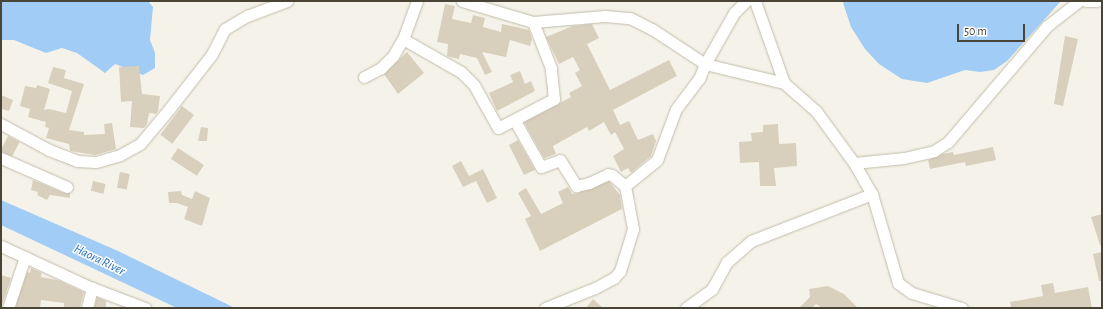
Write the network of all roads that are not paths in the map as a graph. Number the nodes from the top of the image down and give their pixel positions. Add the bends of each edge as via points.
1 (287, 1) edge
2 (417, 1) edge
3 (462, 1) edge
4 (746, 1) edge
5 (755, 1) edge
6 (1079, 1) edge
7 (1086, 1) edge
8 (1097, 1) edge
9 (533, 22) junction
10 (403, 40) junction
11 (705, 64) junction
12 (364, 77) dead end
13 (784, 83) junction
14 (515, 121) junction
15 (1, 124) edge
16 (1, 158) edge
17 (854, 163) junction
18 (625, 186) junction
19 (67, 187) dead end
20 (872, 194) junction
21 (1, 246) edge
22 (25, 257) junction
23 (92, 288) junction
24 (8, 308) edge
25 (87, 308) edge
26 (145, 308) edge
27 (545, 308) edge
28 (686, 308) edge
29 (962, 308) edge

1 - 15 street via 247,16 225,29 212,54 170,108 140,144 120,155 96,162 77,161 48,150
2 - 10 street
3 - 9 street
4 - 11 street via 734,13
5 - 13 street
6 - 17 street via 1047,26 948,142 934,151 904,158
7 - 8 street
9 - 11 street via 605,16 630,18 652,29
9 - 14 street via 551,68 554,99
10 - 12 street via 393,56 381,68
10 - 14 street via 461,72 474,84 495,126 500,128
11 - 13 street
11 - 18 street via 699,79 676,109 657,160
13 - 17 street via 816,111
14 - 18 street via 541,167 560,160 576,186 608,174
16 - 19 street
17 - 20 street
18 - 27 street via 633,230 620,271 614,278 595,288
20 - 28 street via 751,242 726,262 712,289
20 - 29 street via 898,283 912,293
21 - 22 street
22 - 23 street
22 - 24 street
23 - 25 street
23 - 26 street

